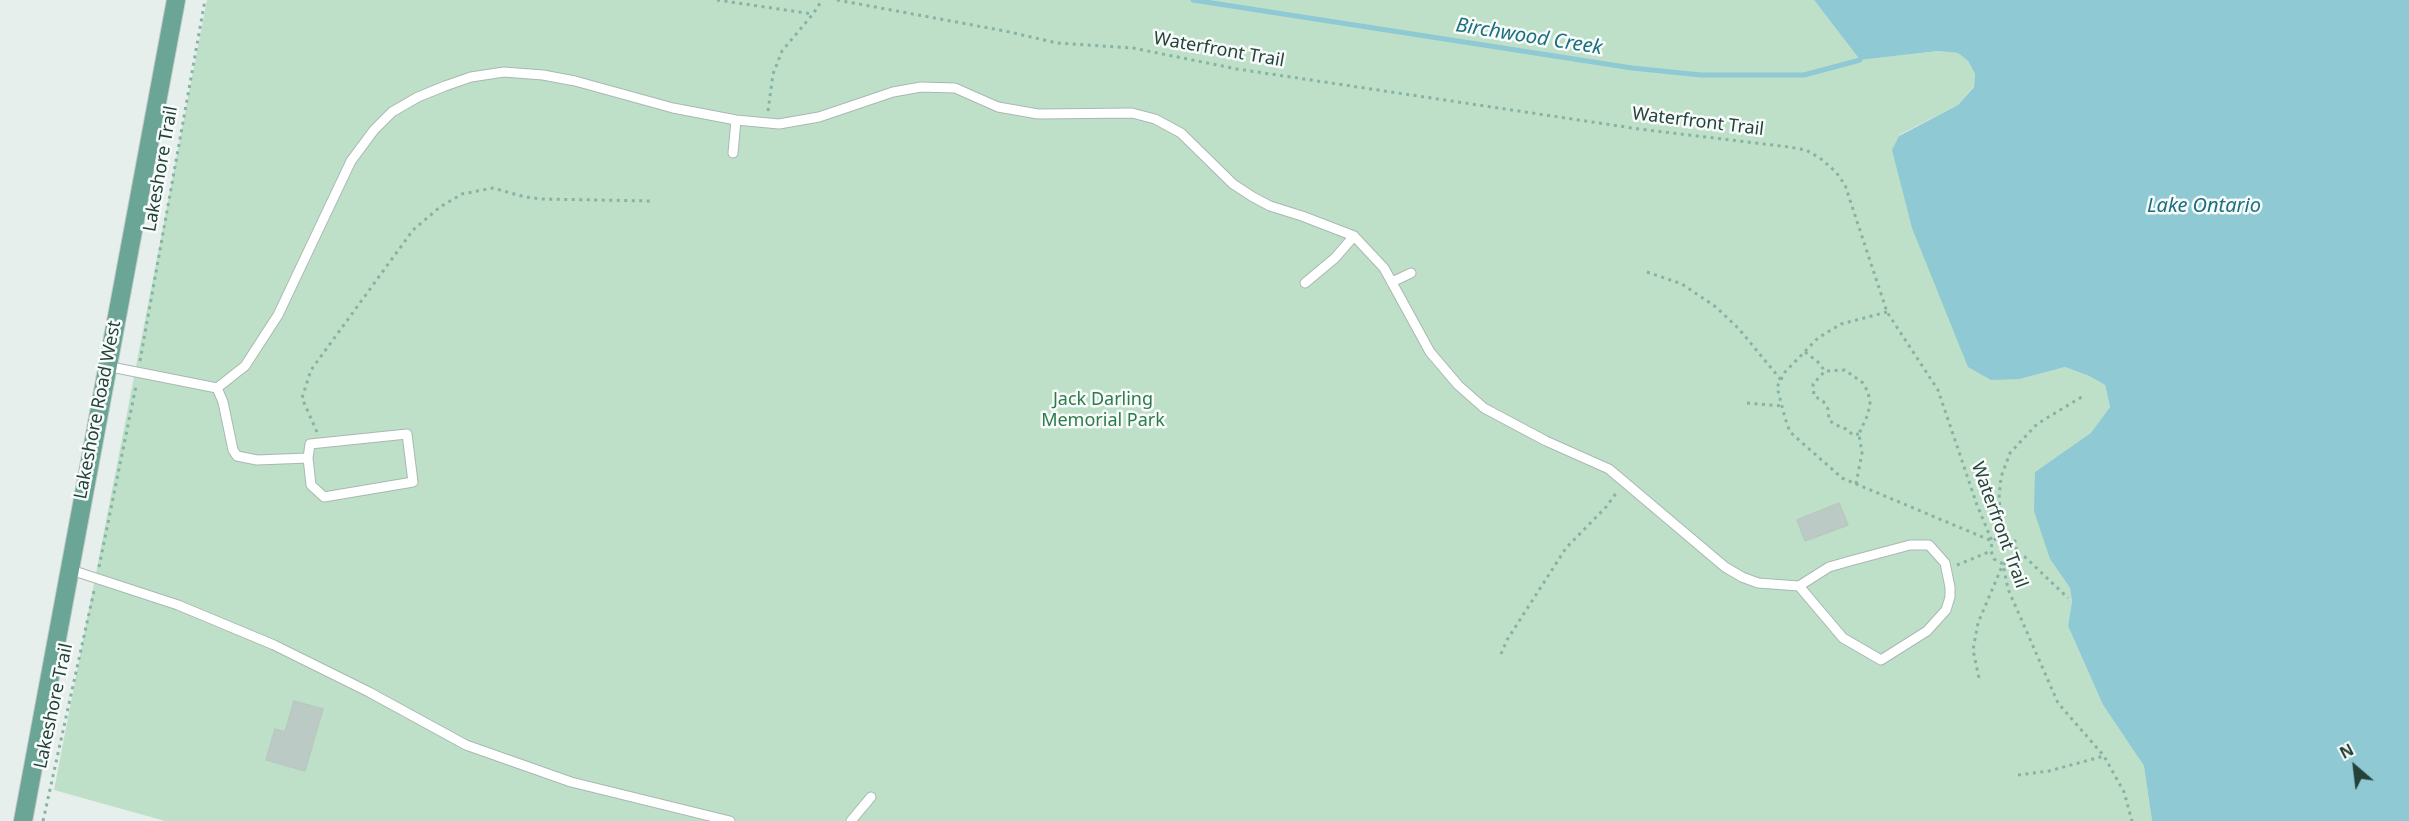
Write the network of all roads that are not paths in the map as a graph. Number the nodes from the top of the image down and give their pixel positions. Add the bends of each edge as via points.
1 (176, 0) edge
2 (736, 120) junction
3 (733, 153) dead end
4 (1354, 236) junction
5 (1411, 273) dead end
6 (1392, 282) junction
7 (1305, 283) dead end
8 (106, 366) junction
9 (217, 388) junction
10 (308, 458) junction
11 (68, 569) junction
12 (1799, 586) junction
13 (871, 797) dead end
14 (22, 821) edge
15 (730, 821) edge
16 (851, 821) edge

1 - 8 main road, Lakeshore Road West
2 - 3 lane
2 - 4 lane via 768,123 819,117 893,92 921,87 955,88 998,107 1038,114 1132,113 1155,119 1181,133 1233,184 1253,197
2 - 9 lane via 673,108 575,81 504,72 471,77 417,97 392,112 351,161 278,315 245,366
4 - 6 lane
4 - 7 lane
5 - 6 lane
6 - 12 lane via 1431,352 1458,385 1484,408 1609,469 1725,567 1758,584
8 - 9 lane
8 - 11 main road, Lakeshore Road West
9 - 10 lane via 237,456 257,460
10 - 10 lane via 310,485 324,497 413,482 407,434 310,444
11 - 14 main road, Lakeshore Road West
11 - 15 lane via 178,605 274,645 466,745 571,782
12 - 12 lane via 1829,567 1910,545 1929,545 1947,570 1950,597 1946,610 1927,631 1881,660 1843,638
13 - 16 lane

